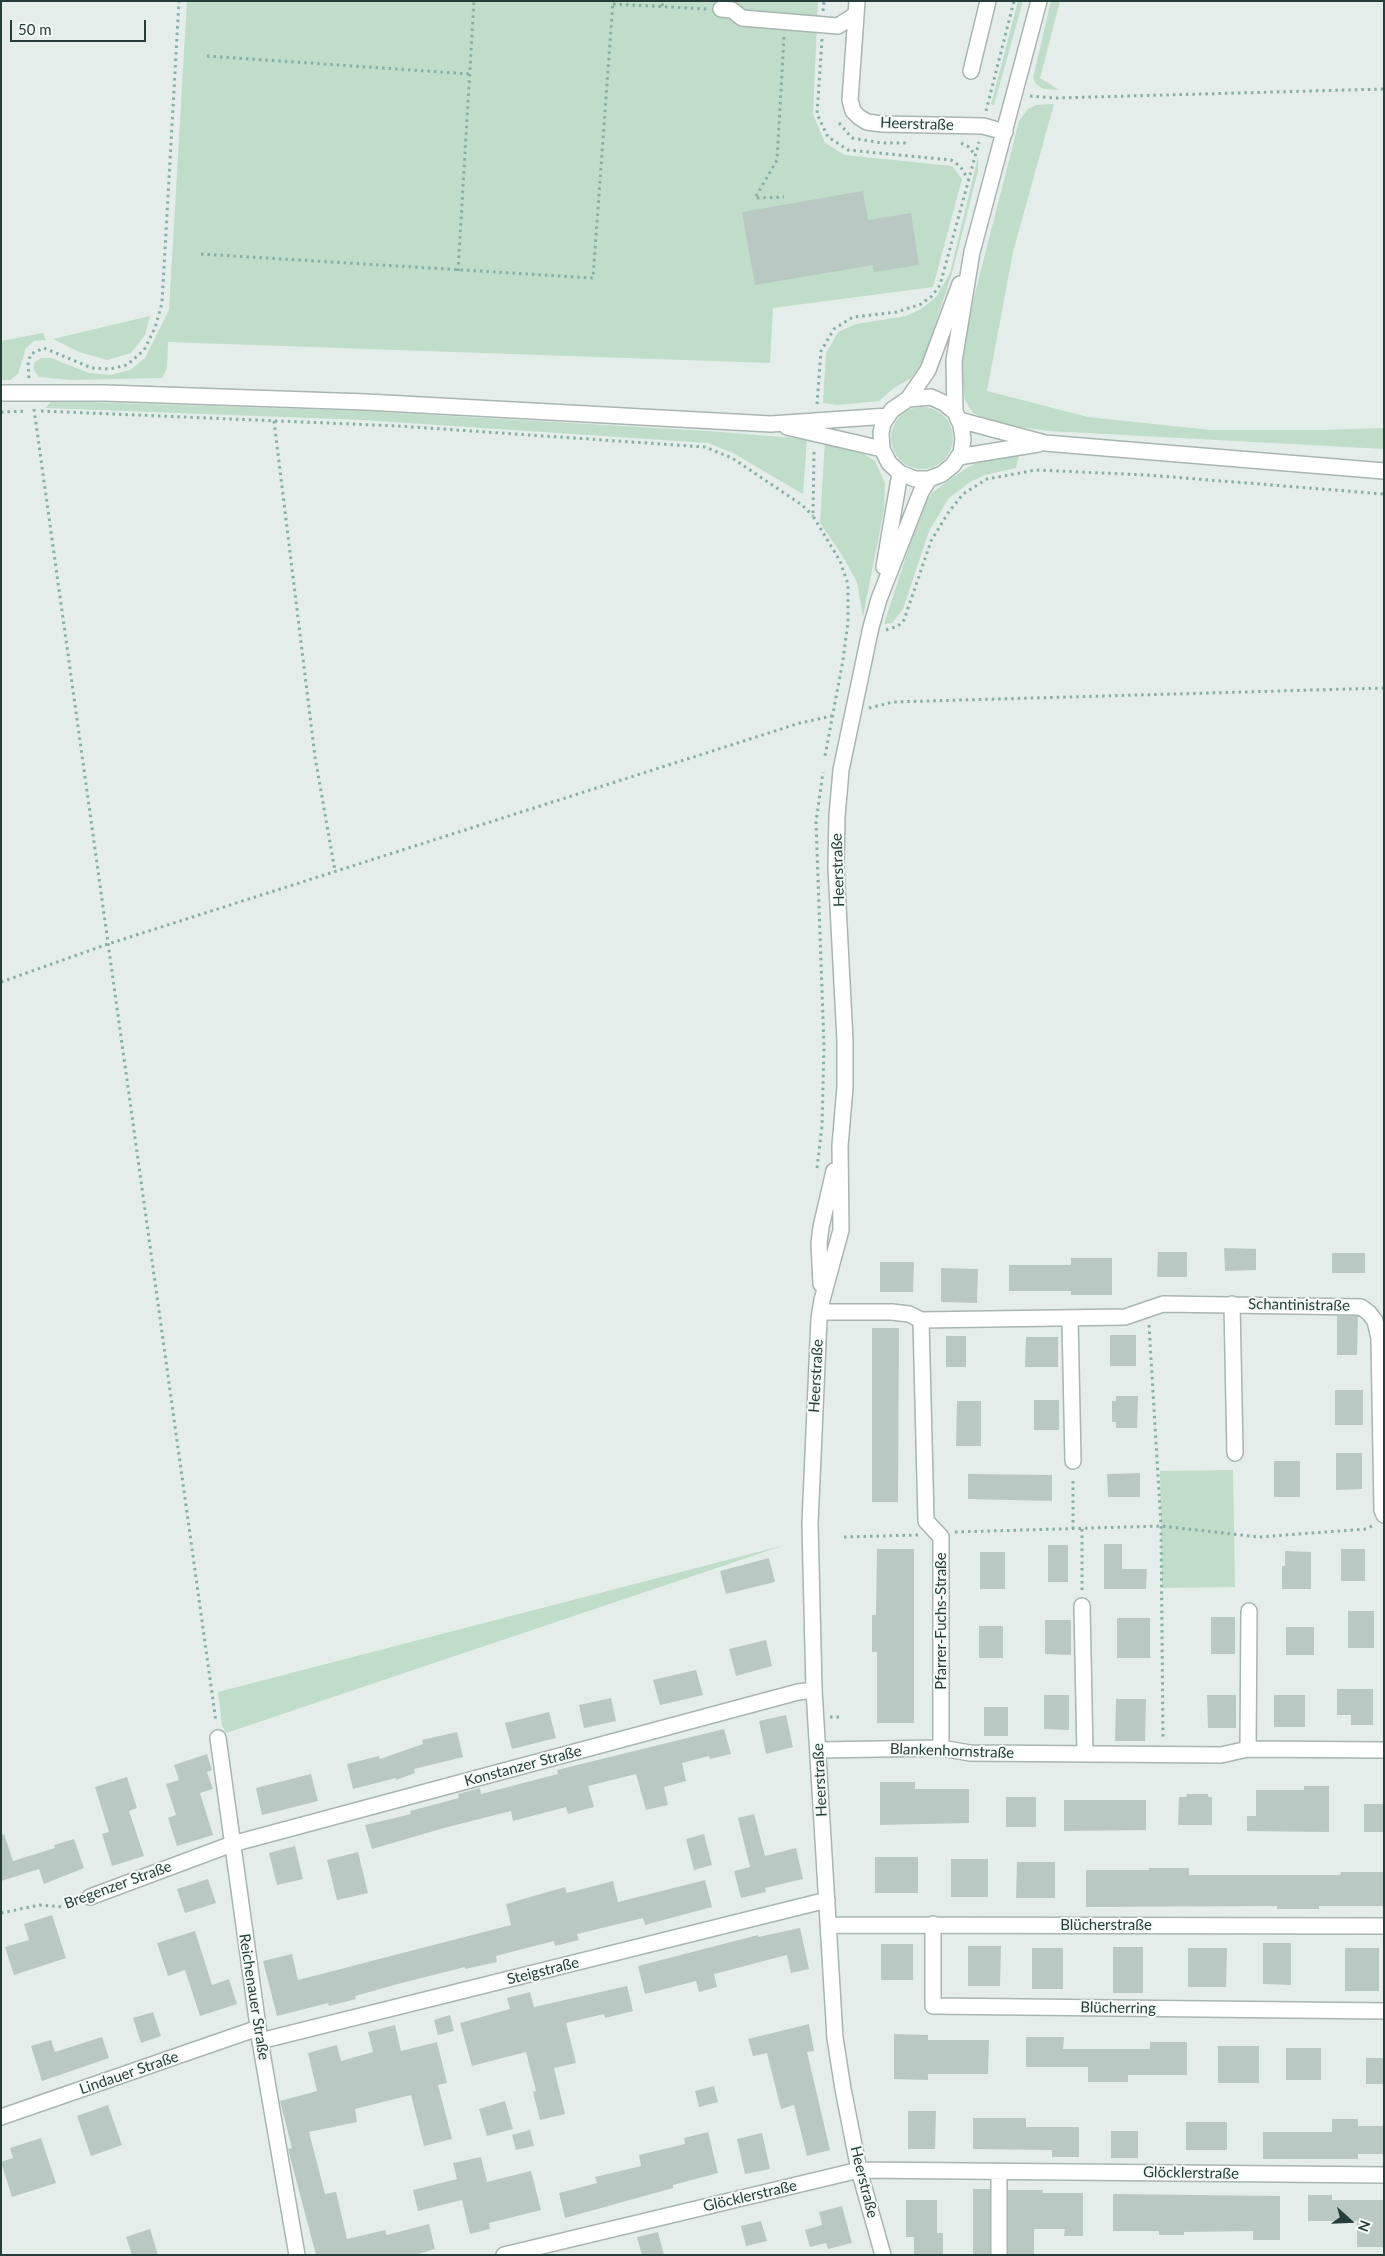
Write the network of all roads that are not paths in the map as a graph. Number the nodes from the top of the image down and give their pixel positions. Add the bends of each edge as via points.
1 (988, 1) edge
2 (1039, 1) edge
3 (856, 8) edge
4 (721, 9) road end
5 (971, 71) dead end
6 (1005, 132) junction
7 (972, 252) junction
8 (1, 393) edge
9 (908, 399) junction
10 (888, 416) junction
11 (957, 416) junction
12 (771, 424) junction
13 (1045, 443) junction
14 (882, 449) junction
15 (958, 457) junction
16 (1384, 471) edge
17 (900, 473) junction
18 (929, 479) junction
19 (879, 598) junction
20 (1232, 1304) junction
21 (821, 1306) junction
22 (1070, 1318) junction
23 (921, 1320) junction
24 (1235, 1453) dead end
25 (1073, 1461) road end
26 (1379, 1520) edge
27 (1082, 1606) road end
28 (1249, 1611) dead end
29 (814, 1690) junction
30 (218, 1738) road end
31 (941, 1748) junction
32 (1248, 1749) junction
33 (819, 1750) junction
34 (1384, 1750) edge
35 (1085, 1754) junction
36 (232, 1844) junction
37 (90, 1897) road end
38 (827, 1900) junction
39 (933, 1924) junction
40 (829, 1925) junction
41 (1384, 1926) edge
42 (1384, 2011) edge
43 (259, 2035) junction
44 (1, 2118) edge
45 (860, 2170) junction
46 (998, 2172) junction
47 (1384, 2176) edge
48 (297, 2255) edge
49 (504, 2255) edge
50 (883, 2255) edge
51 (1000, 2255) edge

1 - 5 street
2 - 6 street
3 - 4 street via 838,26 742,18 732,10
3 - 6 street, Heerstraße via 850,100 859,117 882,124 983,126
6 - 7 street
7 - 9 street via 928,370
7 - 11 street via 954,361
8 - 12 street via 115,393 366,402
9 - 10 street via 899,403
9 - 11 street via 931,398 944,403
10 - 12 street
10 - 14 street via 881,433
11 - 13 street
11 - 15 street via 963,439
12 - 14 street
13 - 15 street
13 - 16 street
14 - 17 street via 889,463
15 - 18 street via 942,474
17 - 18 street via 915,479
17 - 19 street, Heerstraße
18 - 19 street, Heerstraße via 920,492
19 - 21 street, Heerstraße via 841,770 837,816 836,867 845,1041 840,1146 841,1230
20 - 22 street, Schantinistraße via 1164,1304 1124,1317
20 - 24 street, Schantinistraße
20 - 26 street, Schantinistraße via 1351,1306 1369,1312 1378,1331 1381,1351 1382,1510
21 - 23 street, Schantinistraße via 909,1314
21 - 29 street, Heerstraße via 810,1523
22 - 23 street, Schantinistraße
22 - 25 street
23 - 31 street, Pfarrer-Fuchs-Straße via 926,1521 940,1536
27 - 35 street
28 - 32 street
29 - 33 street, Heerstraße
29 - 36 street, Konstanzer Straße
30 - 36 street, Reichenauer Straße
31 - 33 street, Blankenhornstraße
31 - 35 street, Blankenhornstraße via 970,1752
32 - 34 street, Blankenhornstraße
32 - 35 street, Blankenhornstraße via 1221,1755
33 - 38 street, Heerstraße
36 - 37 street, Bregenzer Straße
36 - 43 street, Reichenauer Straße
38 - 40 street, Heerstraße
38 - 43 street, Steigstraße
39 - 40 street, Blücherstraße
39 - 41 street, Blücherstraße
39 - 42 street, Blücherring via 933,2006
40 - 45 street, Heerstraße via 835,2038
43 - 44 street, Lindauer Straße
43 - 48 street, Reichenauer Straße
45 - 46 street, Glöcklerstraße
45 - 49 street, Glöcklerstraße
45 - 50 street, Heerstraße
46 - 47 street, Glöcklerstraße
46 - 51 street

